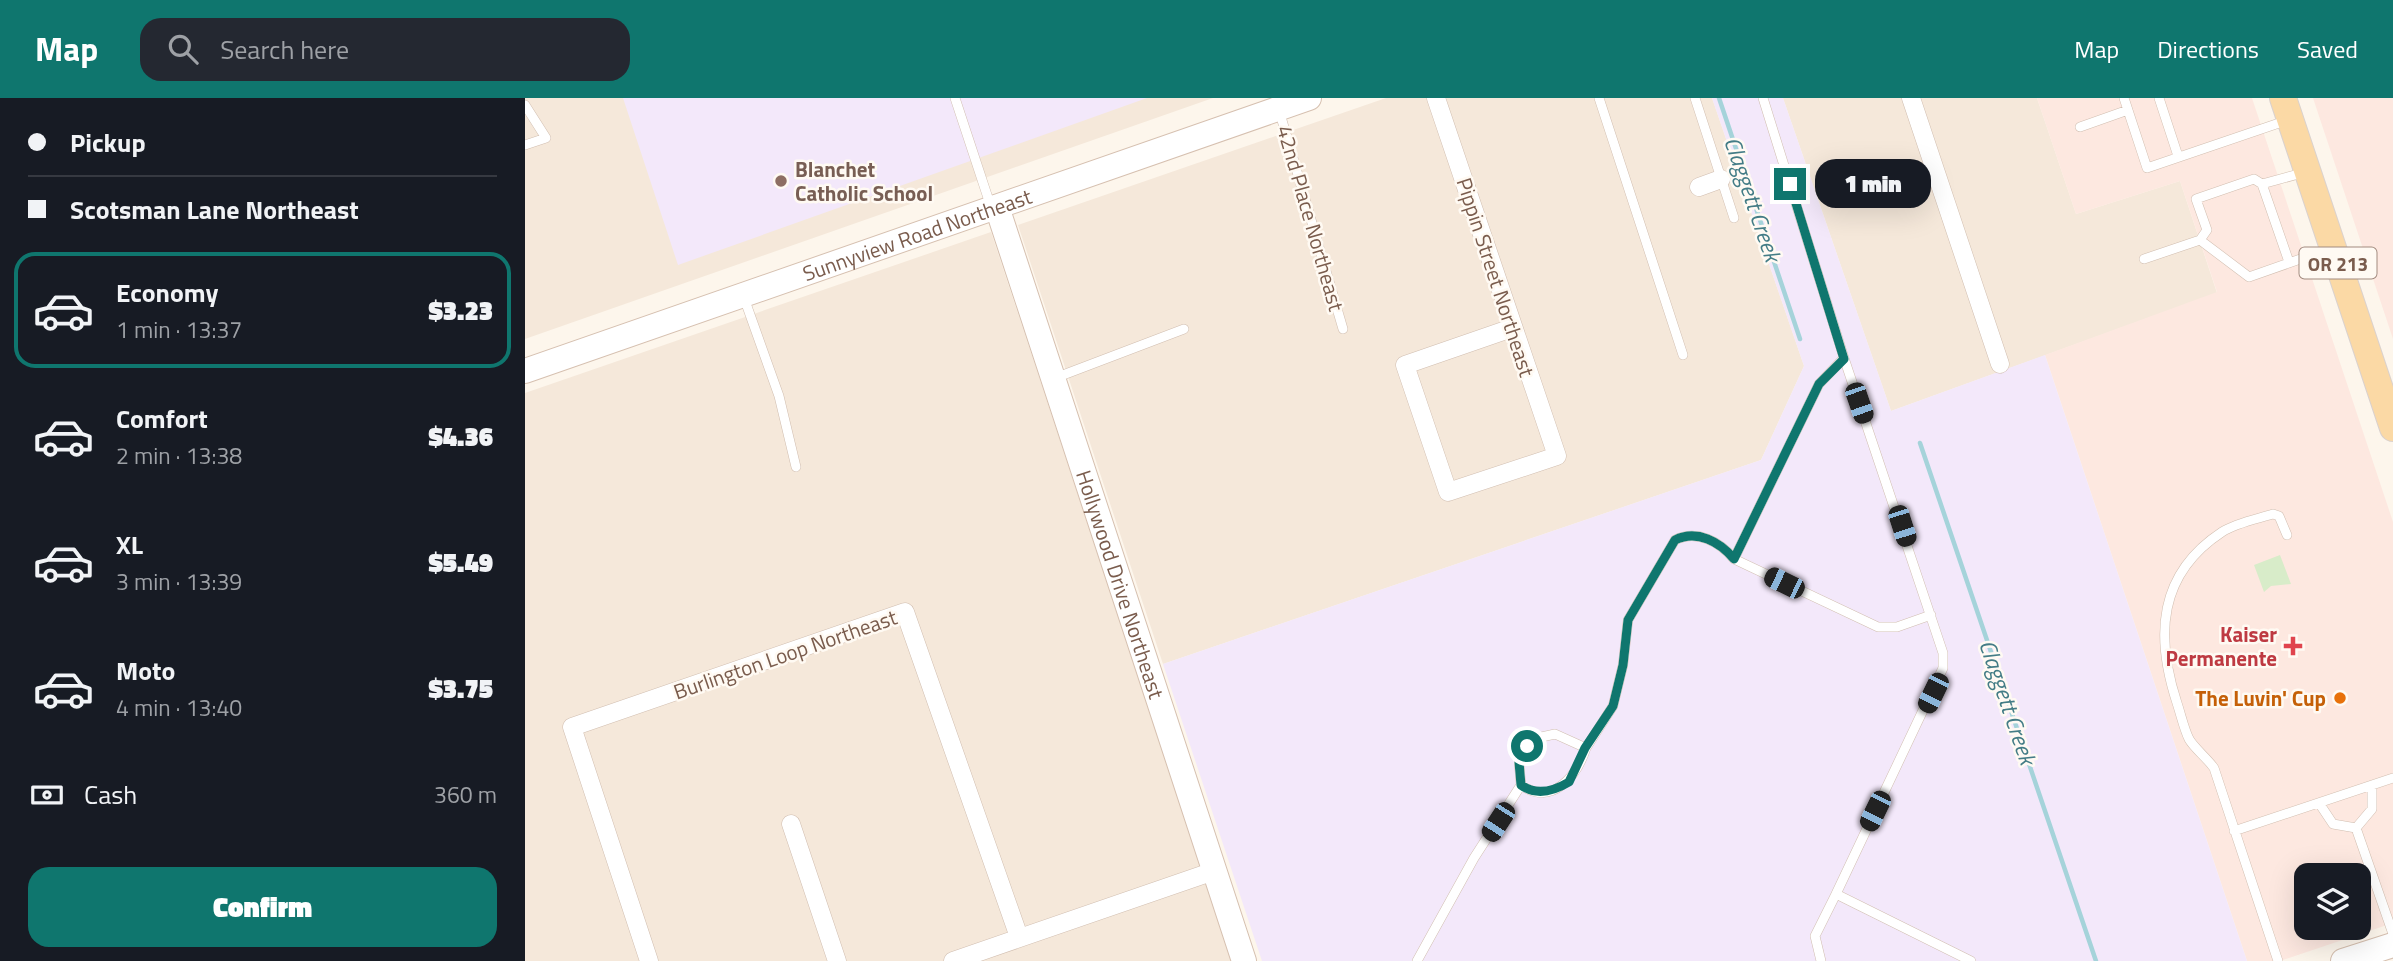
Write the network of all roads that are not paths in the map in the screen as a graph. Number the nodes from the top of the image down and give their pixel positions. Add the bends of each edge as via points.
1 (955, 98) edge
2 (1309, 98) edge
3 (1436, 98) edge
4 (1599, 98) edge
5 (1695, 98) edge
6 (1763, 98) edge
7 (1911, 98) edge
8 (2124, 98) edge
9 (2159, 98) edge
10 (525, 105) edge
11 (1279, 108) junction
12 (2287, 109) edge
13 (2128, 110) junction
14 (2080, 127) dead end
15 (525, 145) edge
16 (2178, 156) junction
17 (2308, 172) junction
18 (1721, 180) junction
19 (2262, 184) junction
20 (1699, 187) dead end
21 (994, 208) junction
22 (1734, 218) dead end
23 (2200, 240) junction
24 (2333, 247) junction
25 (2144, 259) dead end
26 (2289, 262) junction
27 (742, 295) junction
28 (1512, 328) junction
29 (1184, 329) dead end
30 (1343, 329) dead end
31 (1683, 355) dead end
32 (1844, 359) junction
33 (2000, 364) dead end
34 (525, 371) edge
35 (1053, 379) junction
36 (2393, 428) edge
37 (796, 467) dead end
38 (2287, 535) dead end
39 (1734, 559) junction
40 (1931, 615) junction
41 (1585, 748) junction
42 (2393, 778) edge
43 (1521, 785) junction
44 (2372, 785) junction
45 (2319, 803) junction
46 (791, 824) dead end
47 (2356, 828) junction
48 (2234, 831) junction
49 (1214, 871) junction
50 (1836, 894) junction
51 (2393, 934) edge
52 (1019, 937) junction
53 (2393, 944) edge
54 (649, 961) edge
55 (837, 961) edge
56 (953, 961) edge
57 (1244, 961) edge
58 (1417, 961) edge
59 (1821, 961) edge
60 (1971, 961) edge
61 (2278, 961) edge
62 (2343, 961) edge

1 - 21 lane
2 - 11 street, Sunnyview Road Northeast
3 - 28 street, Pippin Street Northeast
4 - 31 lane
5 - 18 lane
6 - 32 lane
7 - 33 street
8 - 13 lane
9 - 16 lane
10 - 15 lane via 546,138
11 - 21 street, Sunnyview Road Northeast
11 - 30 lane, 42nd Place Northeast
12 - 16 lane
12 - 17 main road, OR 213
13 - 14 lane
13 - 16 lane via 2147,168
17 - 19 lane
17 - 24 main road, OR 213
18 - 20 street
18 - 22 lane
19 - 23 lane via 2254,179 2196,199 2207,230
19 - 26 lane
21 - 27 street, Sunnyview Road Northeast
21 - 35 street, Hollywood Drive Northeast
23 - 25 lane
23 - 26 lane via 2249,277
24 - 26 lane
24 - 36 main road, OR 213
27 - 34 street, Sunnyview Road Northeast
27 - 37 lane via 779,396
28 - 28 street, Pippin Street Northeast via 1557,456 1448,492 1405,365
29 - 35 lane
32 - 39 lane via 1819,384
32 - 40 lane
35 - 49 street, Hollywood Drive Northeast
38 - 48 lane via 2280,516 2273,514 2224,531 2194,555 2177,577 2169,600 2164,629 2166,669 2190,741 2214,768
39 - 40 lane via 1882,628
39 - 41 lane via 1702,536 1675,540 1628,620 1613,706
40 - 50 lane via 1943,668
41 - 43 lane via 1569,782 1543,792
41 - 43 lane via 1555,734 1537,738 1519,762
42 - 44 lane
43 - 58 lane
44 - 45 lane
44 - 47 lane via 2372,809
45 - 47 lane via 2333,824
45 - 48 lane
46 - 55 street
47 - 51 lane
48 - 61 lane
49 - 52 street
49 - 57 street, Hollywood Drive Northeast
50 - 59 lane via 1815,936
50 - 60 lane
52 - 54 street, Burlington Loop Northeast via 905,612 572,727
52 - 56 street
53 - 62 street

